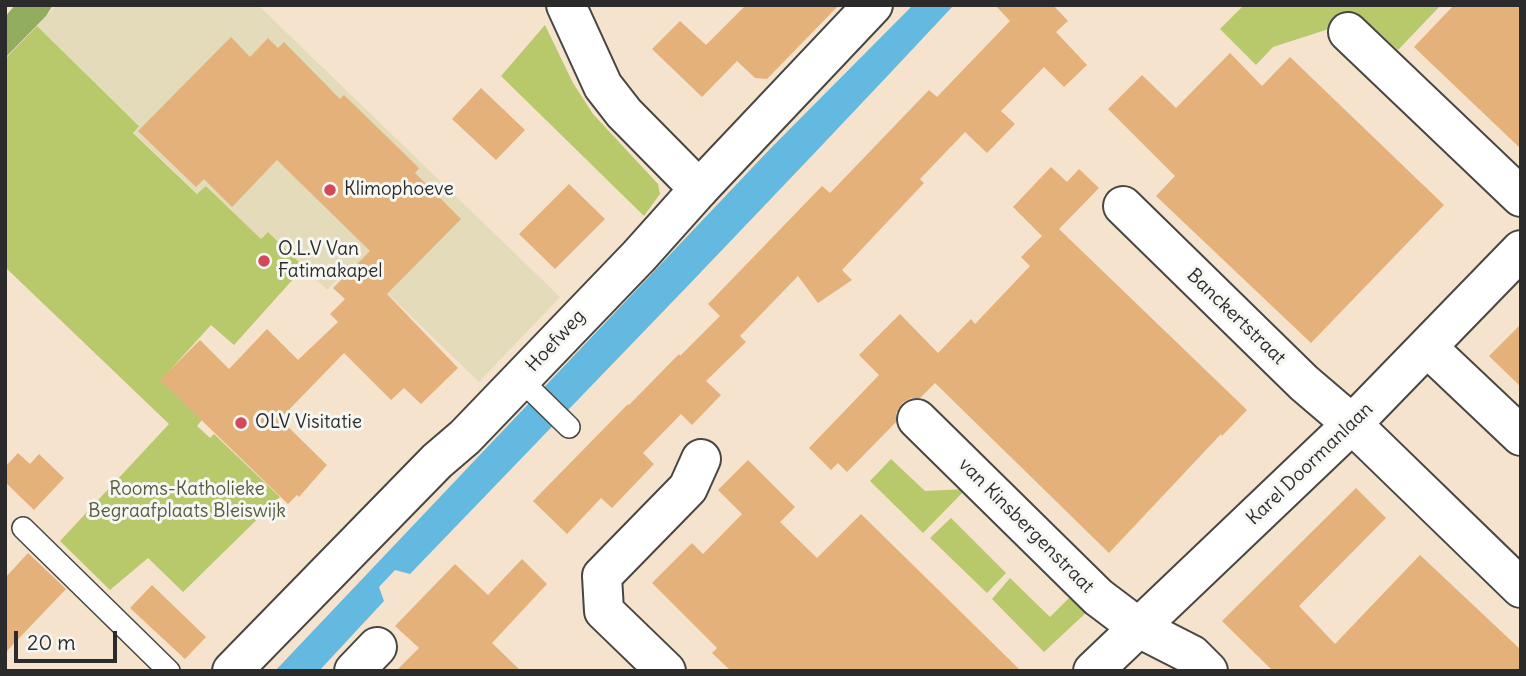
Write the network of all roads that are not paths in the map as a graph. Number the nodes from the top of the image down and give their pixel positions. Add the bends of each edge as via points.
1 (566, 5) edge
2 (873, 5) edge
3 (1349, 32) dead end
4 (699, 189) junction
5 (1521, 197) edge
6 (1123, 206) dead end
7 (1521, 250) edge
8 (1427, 346) junction
9 (525, 384) junction
10 (917, 419) dead end
11 (1352, 424) junction
12 (569, 427) dead end
13 (1521, 436) edge
14 (701, 459) dead end
15 (23, 528) dead end
16 (1521, 588) edge
17 (1139, 628) junction
18 (169, 671) edge
19 (232, 671) edge
20 (666, 671) edge
21 (1093, 671) edge
22 (1208, 671) edge

1 - 4 street via 603,86
2 - 4 street, Hoefweg
3 - 5 street
4 - 9 street, Hoefweg
6 - 11 street, Banckertstraat
7 - 8 street, Karel Doormanlaan
8 - 11 street, Karel Doormanlaan
8 - 13 street
9 - 12 lane
9 - 19 street, Hoefweg via 436,461
10 - 17 street, van Kinsbergenstraat via 1098,597
11 - 16 street, Banckertstraat
11 - 17 street, Karel Doormanlaan
14 - 20 street via 688,488 602,576 604,611
15 - 18 lane
17 - 21 street, Karel Doormanlaan
17 - 22 street, van Kinsbergenstraat via 1192,655

